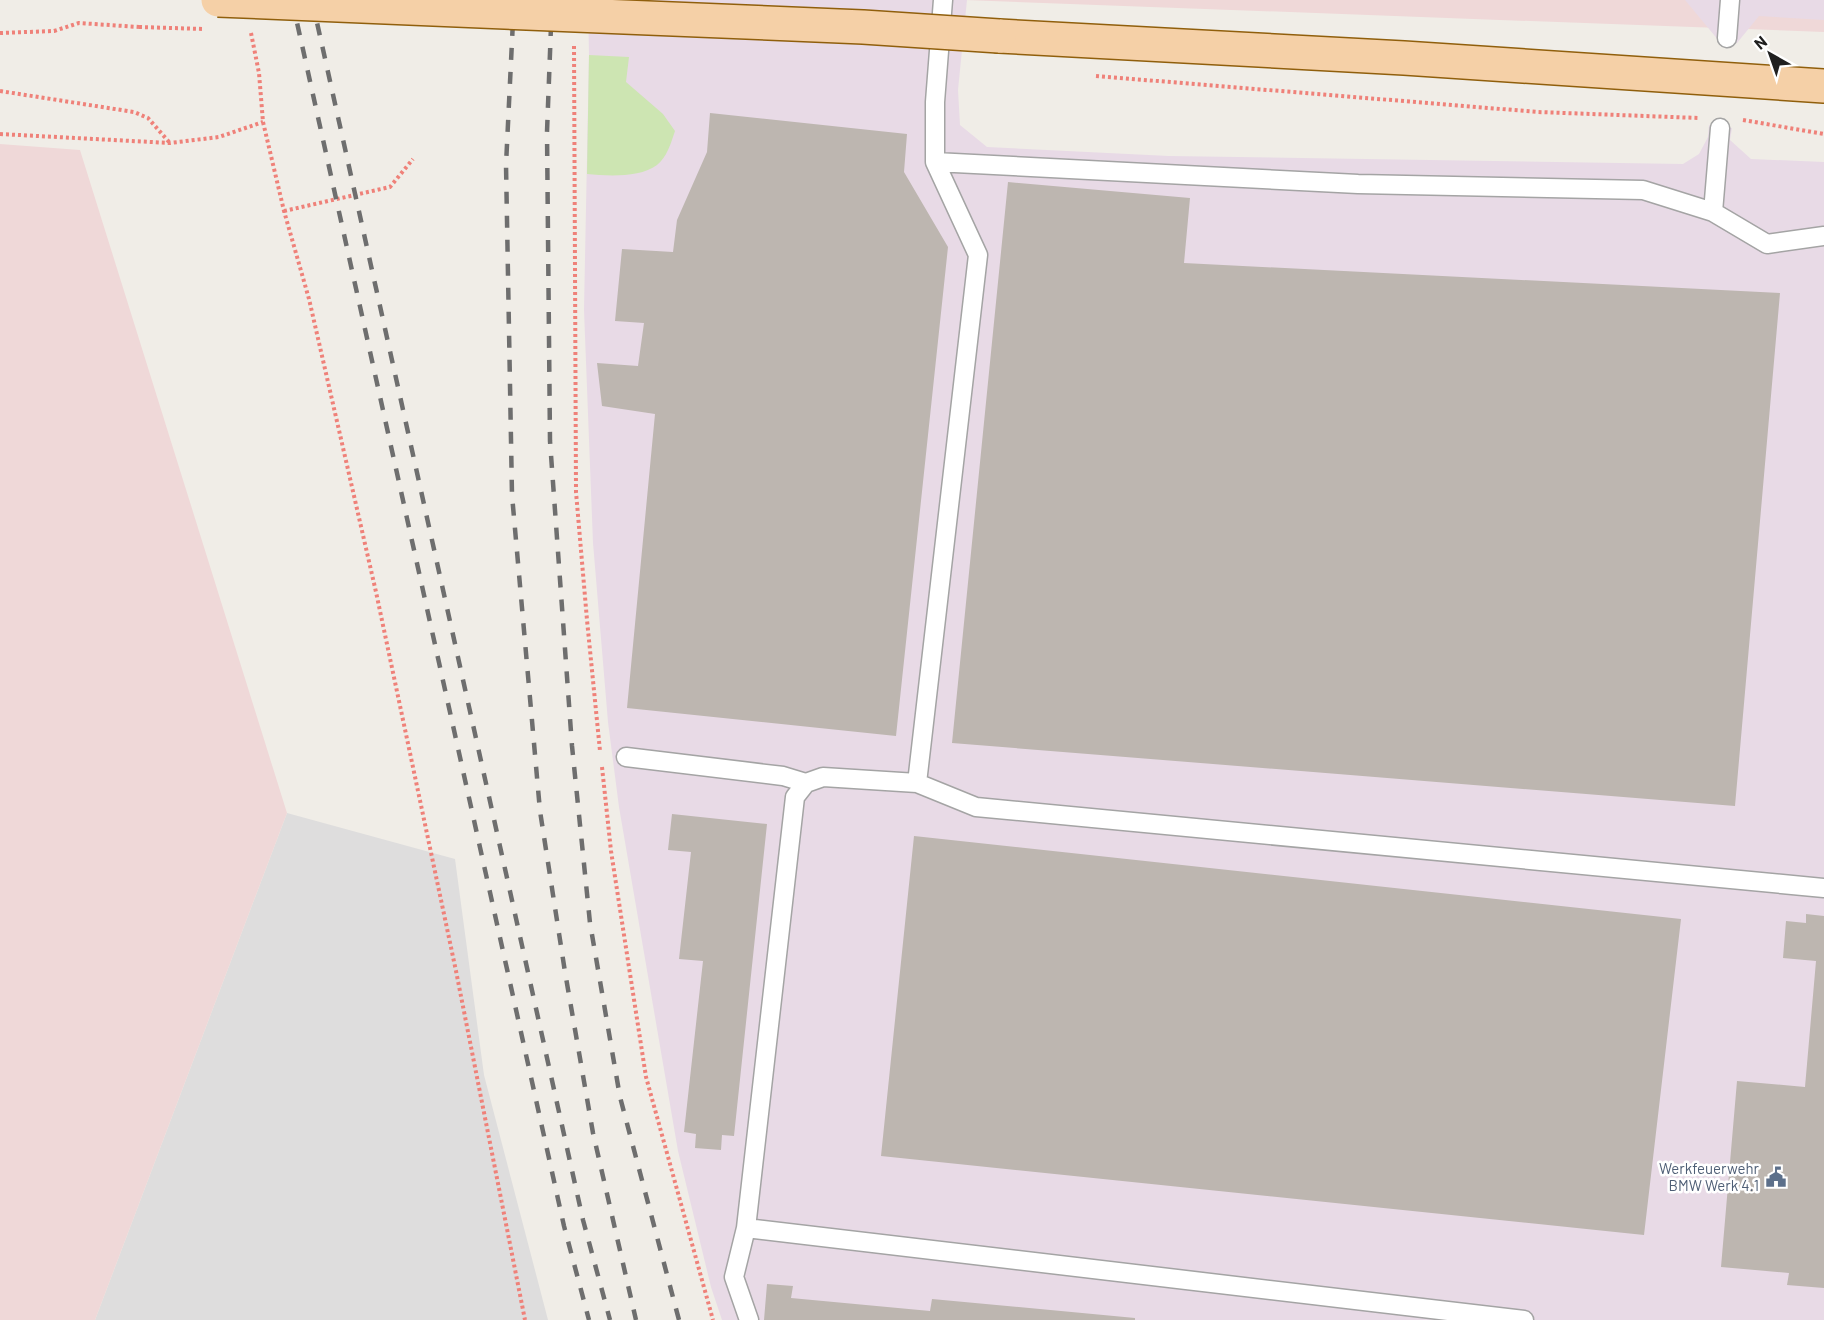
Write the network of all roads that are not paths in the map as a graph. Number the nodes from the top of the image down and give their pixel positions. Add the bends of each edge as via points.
1 (218, 0) edge
2 (943, 0) edge
3 (1730, 0) edge
4 (1727, 38) dead end
5 (1824, 86) edge
6 (1721, 122) road end
7 (935, 162) junction
8 (1713, 212) junction
9 (1824, 236) edge
10 (626, 757) dead end
11 (806, 783) junction
12 (917, 783) junction
13 (1824, 888) edge
14 (746, 1228) junction
15 (749, 1320) edge
16 (1524, 1320) edge

1 - 5 main road, bridge via 851,26
2 - 7 lane
3 - 4 lane
6 - 8 lane
7 - 8 lane via 1358,184 1643,190
7 - 12 lane via 978,255
8 - 9 lane via 1767,244
10 - 11 lane via 783,776
11 - 12 lane via 823,777
11 - 14 lane via 795,797
12 - 13 lane via 976,807
14 - 15 lane via 734,1277
14 - 16 lane

